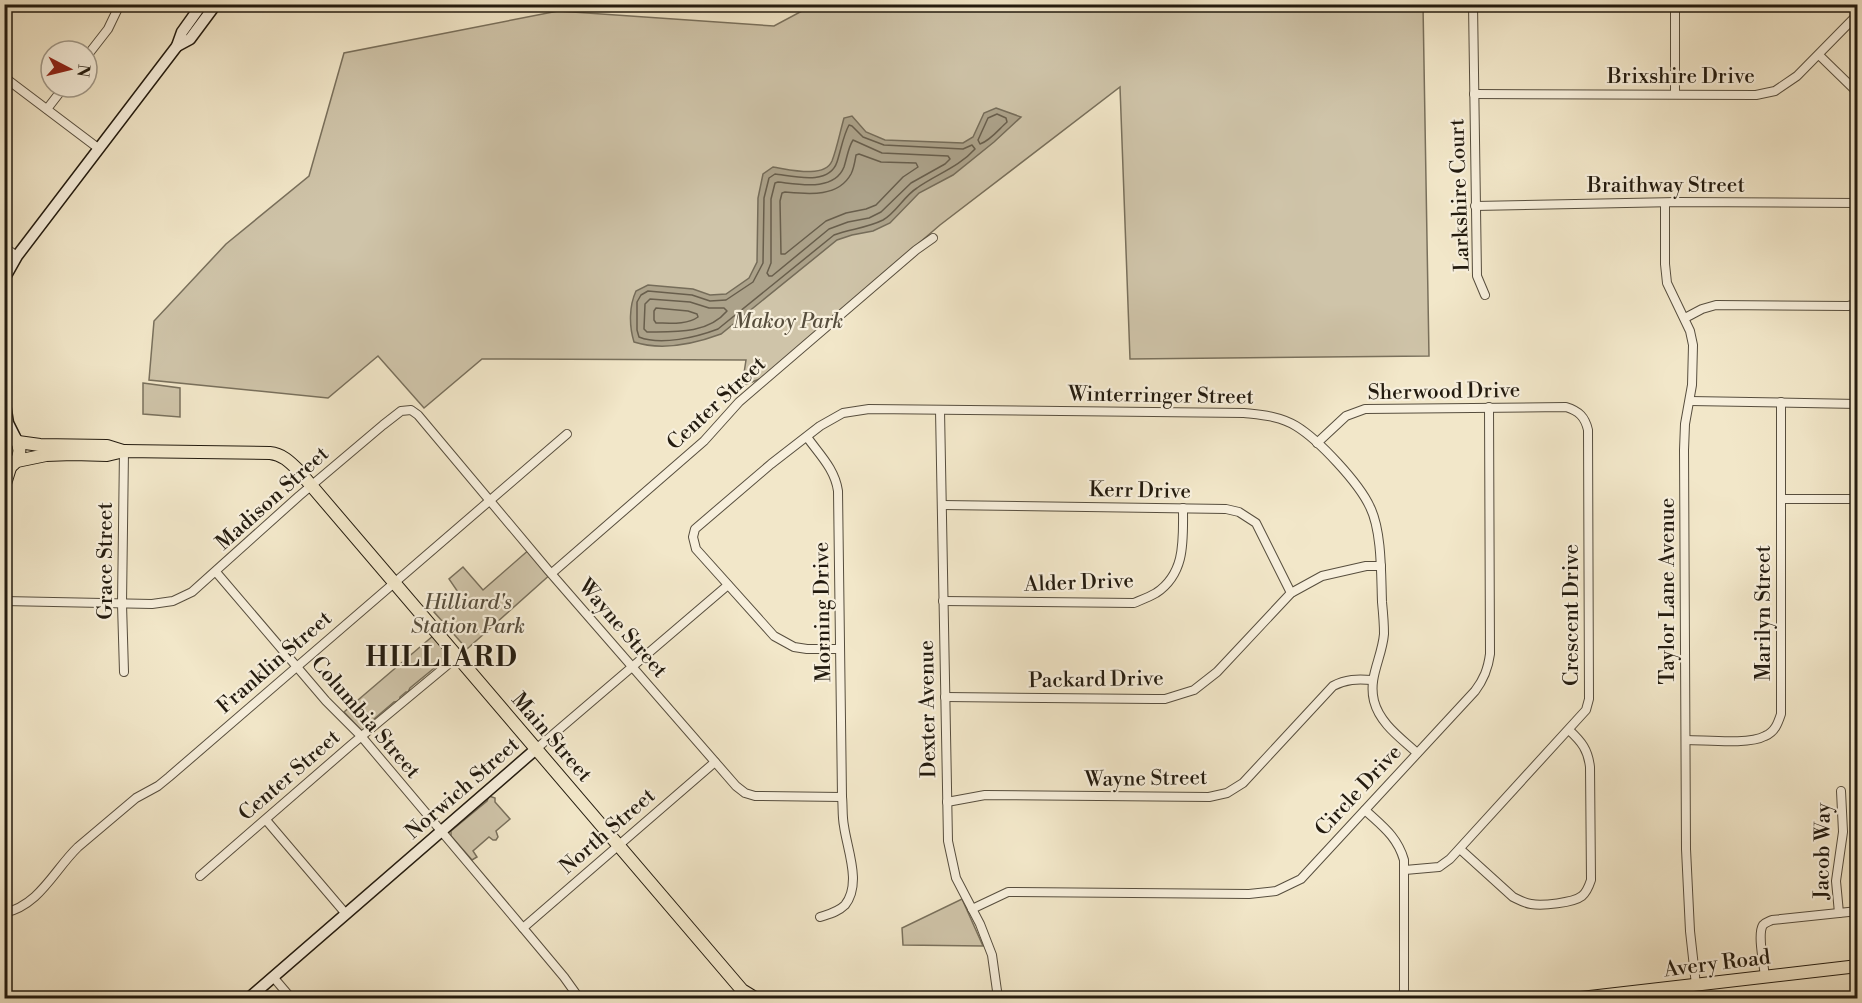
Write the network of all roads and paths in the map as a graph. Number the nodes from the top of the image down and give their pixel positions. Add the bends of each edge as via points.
1 (120, 4) edge
2 (202, 4) edge
3 (216, 4) edge
4 (1473, 4) edge
5 (1675, 4) edge
6 (1857, 14) edge
7 (99, 41) edge
8 (177, 46) junction
9 (1819, 55) junction
10 (4, 77) edge
11 (1857, 93) edge
12 (1474, 94) junction
13 (1675, 94) junction
14 (55, 99) edge
15 (47, 110) junction
16 (98, 148) junction
17 (1665, 203) junction
18 (1857, 203) edge
19 (1475, 206) junction
20 (933, 238) dead end
21 (4, 247) edge
22 (17, 256) junction
23 (4, 279) edge
24 (1485, 295) dead end
25 (1857, 303) edge
26 (1685, 318) junction
27 (4, 398) edge
28 (1690, 401) junction
29 (1781, 402) junction
30 (1857, 404) edge
31 (1489, 407) junction
32 (411, 410) joint
33 (940, 410) junction
34 (1582, 415) joint
35 (567, 434) dead end
36 (12, 436) edge
37 (807, 437) junction
38 (1317, 444) junction
39 (124, 451) junction
40 (11, 466) edge
41 (311, 486) junction
42 (4, 487) edge
43 (1781, 499) junction
44 (1857, 499) edge
45 (489, 500) junction
46 (942, 506) junction
47 (1183, 508) junction
48 (1381, 566) junction
49 (216, 572) junction
50 (552, 573) junction
51 (394, 583) junction
52 (728, 585) junction
53 (1291, 592) junction
54 (943, 601) junction
55 (4, 602) edge
56 (122, 604) junction
57 (840, 649) junction
58 (457, 657) junction
59 (297, 666) junction
60 (632, 667) junction
61 (123, 672) dead end
62 (1372, 680) junction
63 (945, 697) junction
64 (1569, 730) junction
65 (361, 736) junction
66 (1686, 740) junction
67 (536, 749) junction
68 (1417, 753) junction
69 (715, 762) junction
70 (1841, 791) dead end
71 (842, 797) junction
72 (947, 802) junction
73 (1365, 810) junction
74 (266, 820) junction
75 (441, 832) junction
76 (619, 844) junction
77 (1460, 849) junction
78 (1405, 870) junction
79 (200, 876) dead end
80 (972, 909) junction
81 (1857, 911) edge
82 (4, 913) edge
83 (1839, 913) junction
84 (346, 914) junction
85 (820, 917) dead end
86 (523, 927) junction
87 (1857, 966) edge
88 (1765, 977) junction
89 (273, 978) junction
90 (1696, 985) junction
91 (1595, 998) edge
92 (249, 999) edge
93 (291, 999) edge
94 (579, 999) edge
95 (755, 999) edge
96 (998, 999) edge
97 (1404, 999) edge
98 (1581, 999) edge

1 - 7 street
2 - 8 main road
3 - 8 main road via 190,39
4 - 12 street, Larkshire Court
5 - 13 street
6 - 9 street, Brixshire Drive
8 - 16 main road
9 - 11 street
9 - 13 street, Brixshire Drive via 1774,91 1756,95
10 - 15 street
12 - 13 street, Brixshire Drive
12 - 19 street, Larkshire Court
14 - 15 street
15 - 16 street
16 - 22 main road
17 - 18 street, Braithway Street
17 - 19 street, Braithway Street
17 - 26 street, Taylor Lane Avenue via 1667,283
19 - 24 street, Larkshire Court via 1477,276
20 - 50 street, Center Street via 739,402 704,441
21 - 22 street
22 - 23 main road
25 - 26 street via 1716,305
26 - 28 street, Taylor Lane Avenue via 1694,360
27 - 36 main road
28 - 29 street
28 - 66 street, Taylor Lane Avenue via 1684,450
29 - 30 street
29 - 43 street, Marilyn Street
31 - 34 street, Sherwood Drive via 1566,407
31 - 38 street, Sherwood Drive via 1365,409 1346,416
31 - 68 street, Circle Drive via 1488,667 1475,691
32 - 41 street, Madison Street via 400,411
32 - 45 street, Wayne Street
33 - 37 street, Winterringer Street via 869,409 843,413
33 - 38 street, Winterringer Street via 1244,412 1272,416 1296,426
33 - 46 street, Dexter Avenue
34 - 64 street, Crescent Drive via 1588,430 1589,699 1586,711
35 - 45 street, Franklin Street
36 - 39 main road, Main Street via 40,445 108,446
36 - 40 main road via 20,452
37 - 52 street, Winterringer Street via 695,529 696,549
37 - 57 street, Morning Drive via 832,470 838,490
38 - 48 street, Winterringer Street via 1353,481 1370,507
39 - 40 main road, Main Street via 46,456
39 - 41 main road, Main Street via 274,453 291,463
39 - 56 street, Grace Street
40 - 42 main road
41 - 49 street, Madison Street
41 - 51 main road, Main Street
43 - 44 street
43 - 66 street, Marilyn Street via 1781,714 1777,726 1767,736 1755,740
45 - 50 street, Wayne Street
45 - 51 street, Franklin Street
46 - 47 street, Kerr Drive
46 - 54 street, Dexter Avenue
47 - 53 street, Kerr Drive via 1226,509 1256,523
47 - 54 street, Alder Drive via 1183,551 1174,575 1156,593 1134,603
48 - 53 street, Packard Drive via 1322,576
48 - 62 street, Winterringer Street via 1384,633
49 - 56 street, Madison Street via 173,602
49 - 59 street, Columbia Street
50 - 60 street, Wayne Street
51 - 58 main road, Main Street
51 - 59 street, Franklin Street
52 - 57 street via 774,636 794,647
52 - 60 street, Norwich Street
53 - 63 street, Packard Drive via 1217,672 1194,690 1165,699
54 - 63 street, Dexter Avenue
55 - 56 street, Madison Street
56 - 61 street, Grace Street
57 - 71 street, Morning Drive
58 - 65 street, Center Street
58 - 67 main road, Main Street
59 - 65 street, Columbia Street
59 - 82 street, Franklin Street via 169,777 136,798 78,847 36,896
60 - 67 street, Norwich Street
60 - 69 street, Wayne Street
62 - 68 street, Winterringer Street via 1376,706 1386,725
62 - 72 street, Wayne Street via 1343,680 1332,686 1243,783 1227,793 1209,797 986,795
63 - 72 street, Dexter Avenue
64 - 77 street, Crescent Drive
64 - 77 street via 1588,753 1590,767 1588,890 1571,901 1523,903
65 - 74 street, Center Street
65 - 75 street, Columbia Street
66 - 90 street, Taylor Lane Avenue via 1687,861
67 - 75 main road, Norwich Street
67 - 76 main road, Main Street
68 - 73 street, Circle Drive
69 - 71 street, Wayne Street via 736,786 755,796
69 - 76 street, North Street
70 - 83 street, Jacob Way via 1843,839 1836,881
71 - 85 street, Morning Drive via 853,887 838,911
72 - 80 street, Dexter Avenue via 948,842 956,878
73 - 78 street via 1401,846
73 - 80 street, Circle Drive via 1301,879 1276,891 1014,892
74 - 79 street, Center Street
74 - 84 street
75 - 84 main road, Norwich Street
75 - 86 street, Columbia Street
76 - 86 street, North Street
76 - 95 main road, Main Street via 742,990
77 - 78 street, Crescent Drive via 1439,867
78 - 97 street
80 - 96 street, Dexter Avenue via 992,955
81 - 83 street
83 - 88 street via 1765,922 1761,935
84 - 89 main road, Norwich Street
86 - 94 street, Columbia Street
87 - 88 main road, Avery Road
88 - 90 main road, Avery Road
89 - 92 main road, Norwich Street
89 - 93 street
90 - 91 main road, Avery Road
91 - 98 main road, Avery Road

